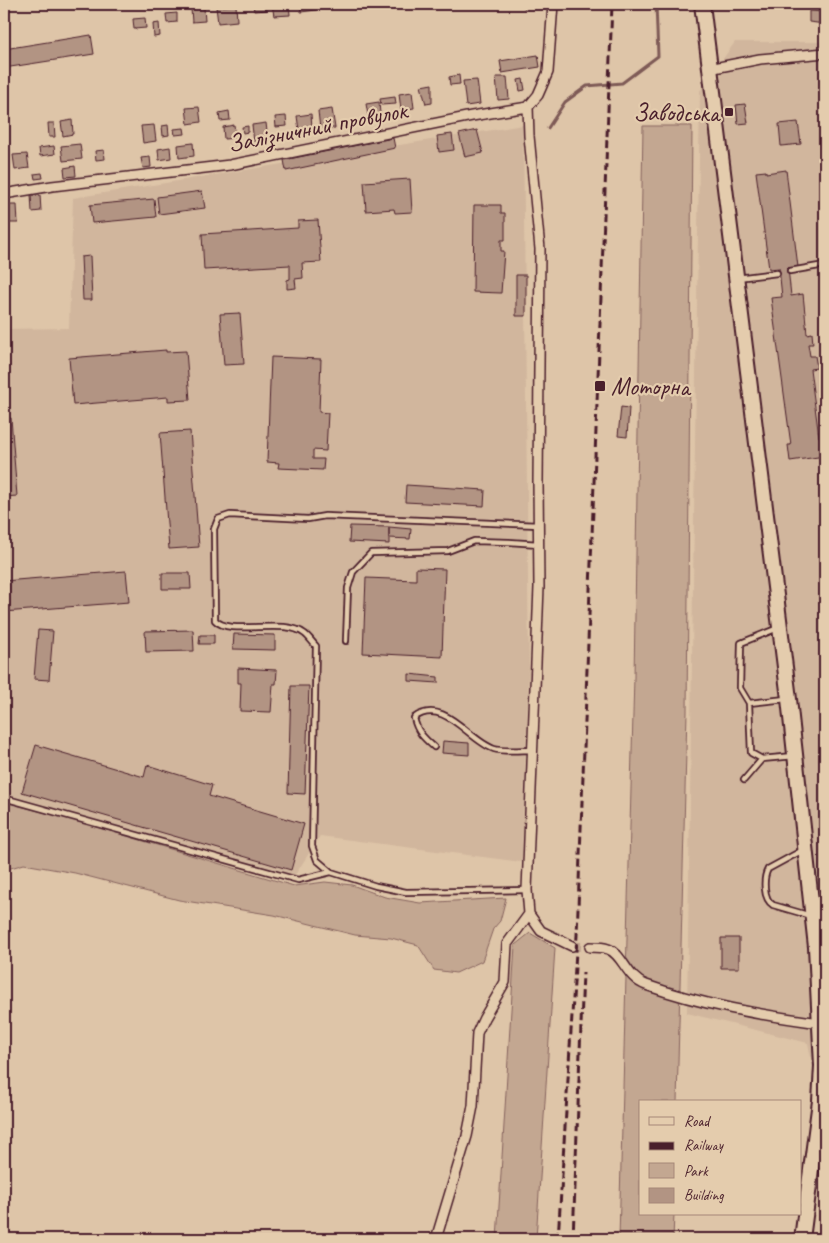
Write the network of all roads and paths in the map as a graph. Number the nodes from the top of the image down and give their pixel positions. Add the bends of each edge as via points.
1 (553, 4) edge
2 (702, 4) edge
3 (825, 54) edge
4 (709, 69) junction
5 (528, 107) junction
6 (4, 194) edge
7 (825, 265) edge
8 (790, 271) dead end
9 (777, 272) dead end
10 (736, 278) junction
11 (539, 525) junction
12 (539, 544) junction
13 (779, 627) junction
14 (346, 641) dead end
15 (789, 699) junction
16 (749, 704) junction
17 (434, 747) dead end
18 (533, 750) junction
19 (794, 756) junction
20 (762, 759) junction
21 (744, 780) dead end
22 (4, 798) edge
23 (806, 848) junction
24 (331, 872) junction
25 (528, 890) junction
26 (529, 914) junction
27 (813, 916) junction
28 (572, 946) tunnel mouth
29 (590, 947) tunnel mouth
30 (820, 1023) junction
31 (822, 1101) edge
32 (436, 1239) edge
33 (802, 1239) edge

1 - 5 street via 548,72 538,95
2 - 4 main road
3 - 4 street via 760,59
4 - 10 main road
5 - 6 street, Залізничний провулок via 230,165
5 - 11 street via 540,249
7 - 8 lane
9 - 10 lane
10 - 13 main road
11 - 12 street
11 - 24 lane via 325,516 230,515 218,519 214,529 215,620 218,624 283,627 304,633 316,646 312,846 317,860
12 - 14 lane via 474,541 448,551 371,553 353,572 348,588
12 - 18 street
13 - 15 main road
13 - 16 lane via 742,643 740,688
15 - 16 lane
15 - 19 main road
16 - 20 lane via 751,753
17 - 18 lane via 416,728 414,718 421,713 436,713 456,721 495,750
18 - 25 street
19 - 20 lane
19 - 23 main road
20 - 21 lane
22 - 24 lane via 298,880
23 - 27 main road
23 - 27 lane via 768,869 766,898 772,906
24 - 25 lane via 406,892
25 - 26 street
26 - 28 street via 541,931
26 - 32 street via 508,944 505,982 476,1033 473,1106
27 - 30 main road
29 - 30 street via 610,949 630,974 644,985 749,1012
30 - 31 main road
31 - 33 main road

